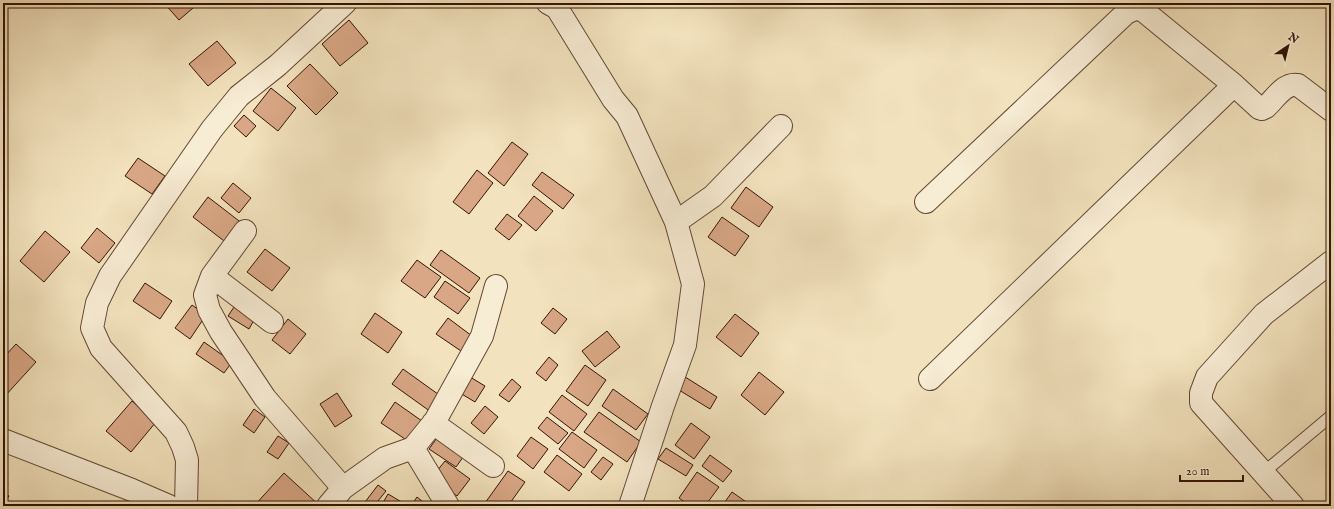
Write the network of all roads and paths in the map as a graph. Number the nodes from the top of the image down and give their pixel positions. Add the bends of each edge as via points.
1 (345, 3) edge
2 (548, 3) edge
3 (1234, 86) junction
4 (1331, 110) edge
5 (781, 126) dead end
6 (926, 202) dead end
7 (676, 222) junction
8 (245, 231) dead end
9 (1331, 262) edge
10 (212, 276) junction
11 (496, 286) dead end
12 (272, 322) dead end
13 (930, 379) dead end
14 (1331, 416) edge
15 (433, 423) junction
16 (3, 440) edge
17 (412, 448) junction
18 (493, 466) dead end
19 (1263, 473) junction
20 (343, 488) junction
21 (154, 503) edge
22 (186, 506) edge
23 (328, 506) edge
24 (448, 506) edge
25 (630, 506) edge
26 (1293, 506) edge

1 - 22 street via 239,96 212,129 110,276 97,303 92,328 101,348 176,432 183,447 187,460
2 - 7 street via 557,8 612,99 627,116
3 - 4 street via 1262,109 1287,86 1298,85
3 - 6 street via 1137,8 1126,13
3 - 13 street
5 - 7 street via 713,196
7 - 25 street via 693,284 685,345
8 - 10 street
9 - 19 street via 1264,314 1207,377 1201,392 1201,404
10 - 12 street
10 - 20 street via 205,295 209,310 221,332 265,398
11 - 15 street via 482,336
14 - 19 lane
15 - 17 street
15 - 18 street
16 - 21 street
17 - 20 street via 386,458
17 - 24 street
19 - 26 street
20 - 23 street

